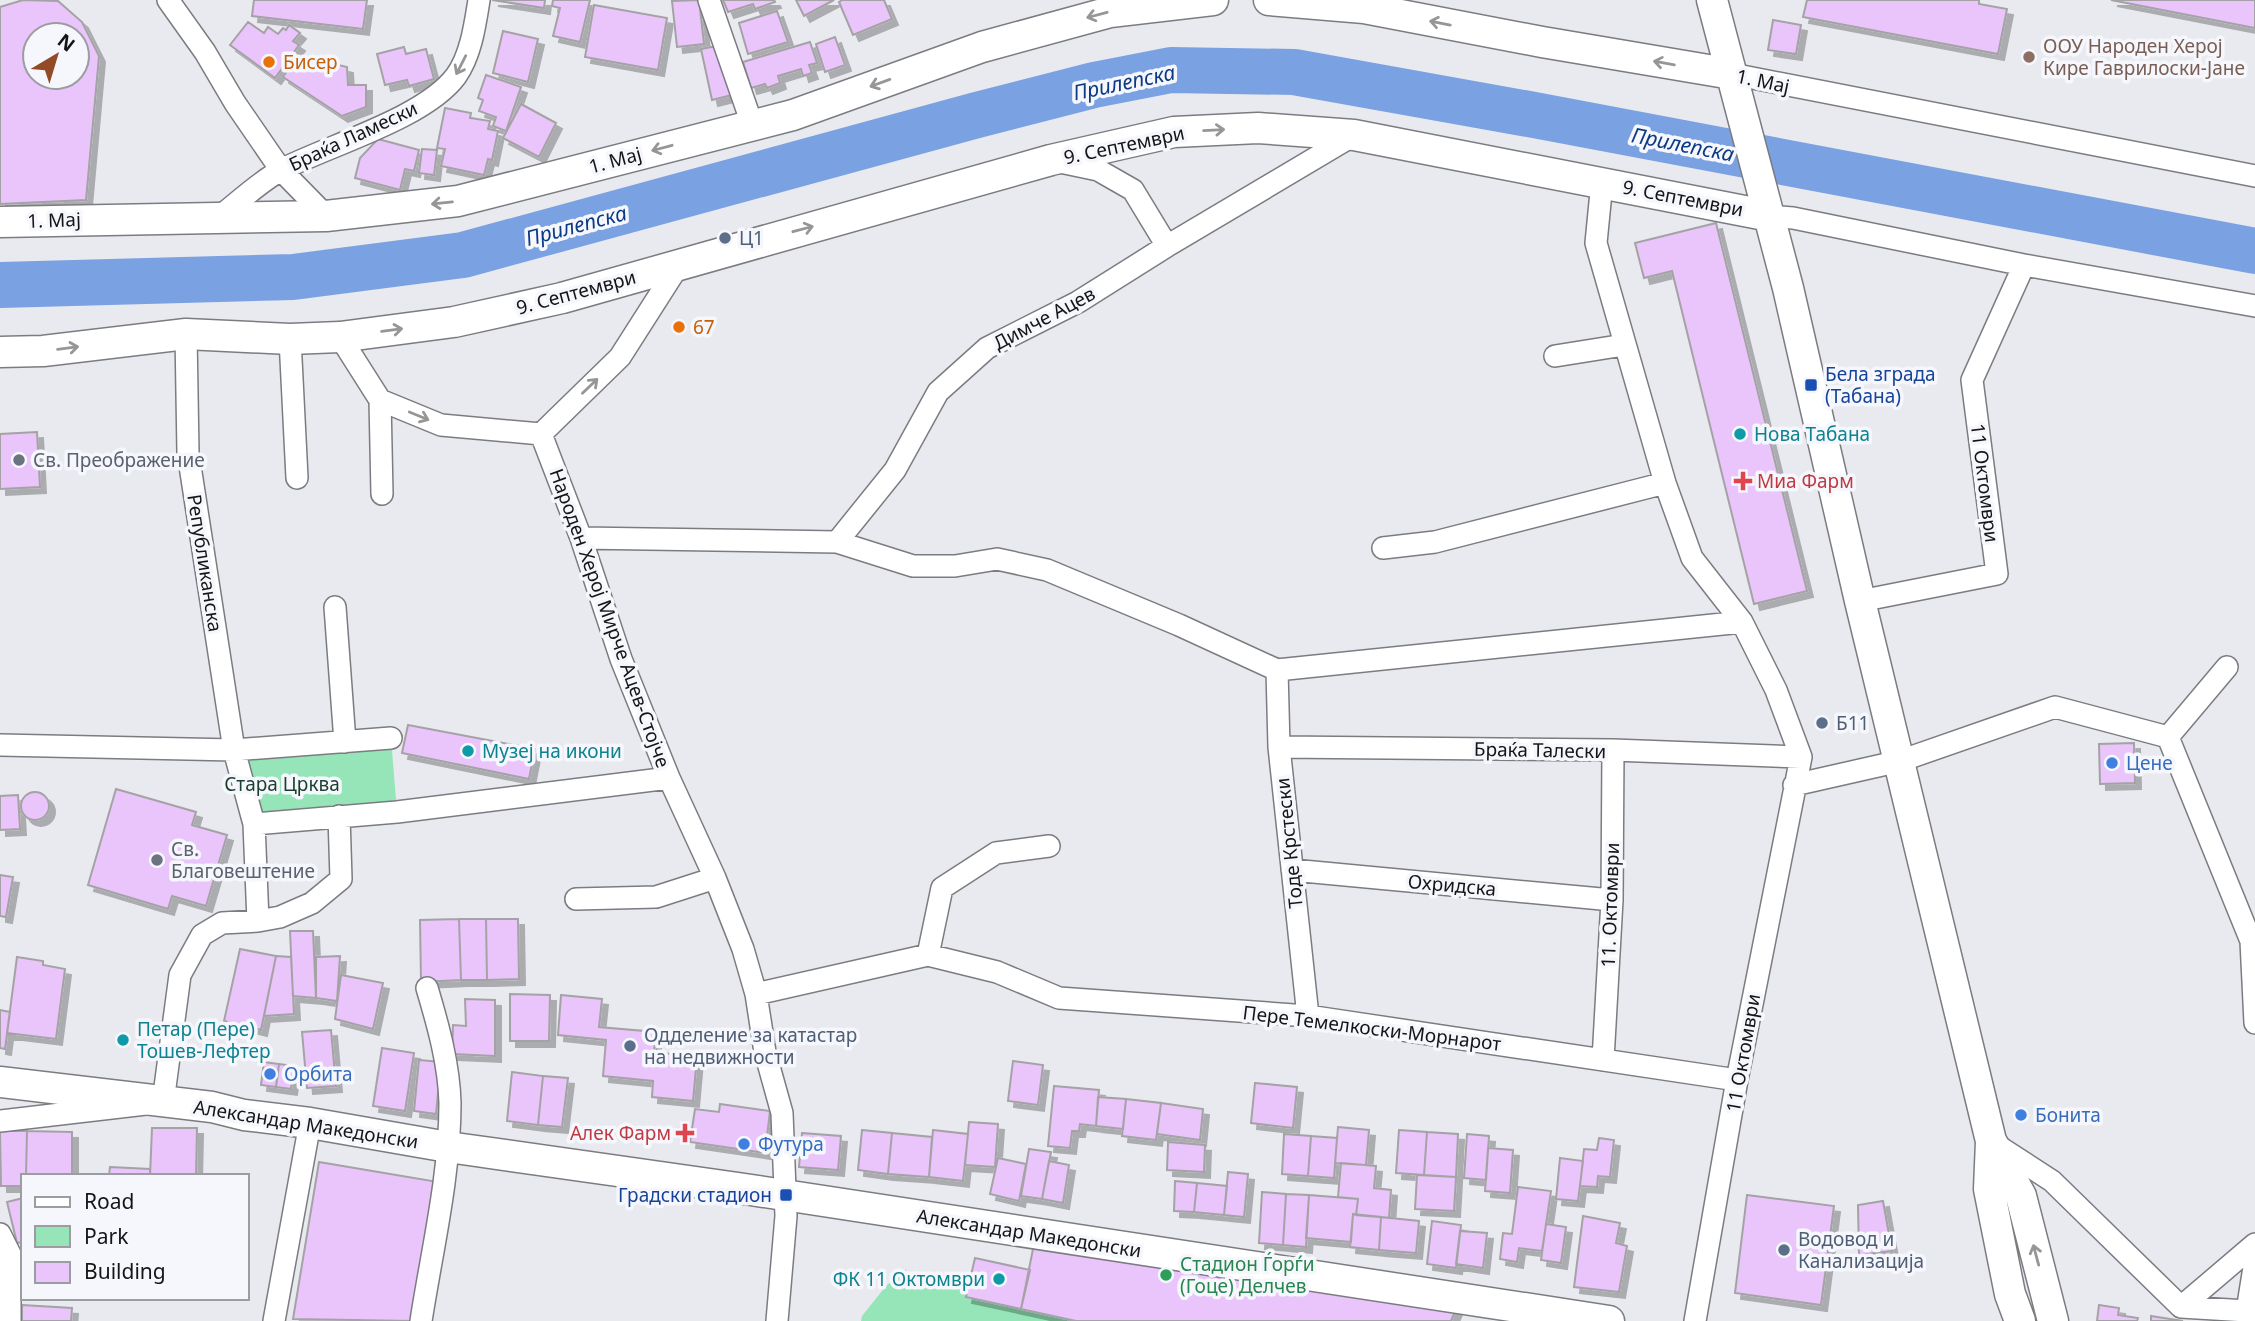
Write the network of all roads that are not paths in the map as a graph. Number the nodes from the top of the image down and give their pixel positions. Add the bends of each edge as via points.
1 (168, 0) edge
2 (480, 0) edge
3 (709, 0) edge
4 (1213, 0) edge
5 (1269, 0) edge
6 (1712, 0) edge
7 (1732, 74) junction
8 (752, 124) junction
9 (1354, 135) junction
10 (1051, 160) junction
11 (281, 170) junction
12 (2255, 176) edge
13 (1602, 182) junction
14 (326, 216) junction
15 (1770, 216) junction
16 (219, 217) junction
17 (0, 222) edge
18 (1167, 246) junction
19 (680, 263) junction
20 (2024, 265) junction
21 (2255, 306) edge
22 (186, 334) junction
23 (340, 337) junction
24 (290, 339) junction
25 (1624, 345) junction
26 (0, 352) edge
27 (1555, 356) dead end
28 (380, 400) junction
29 (541, 434) junction
30 (297, 478) dead end
31 (1665, 483) junction
32 (382, 494) dead end
33 (581, 538) junction
34 (837, 542) junction
35 (1383, 548) dead end
36 (1860, 601) junction
37 (335, 607) dead end
38 (1741, 622) junction
39 (2227, 667) dead end
40 (1277, 670) junction
41 (2168, 737) junction
42 (391, 738) dead end
43 (345, 742) junction
44 (0, 745) edge
45 (1279, 747) junction
46 (234, 750) junction
47 (1613, 750) junction
48 (1801, 757) junction
49 (1900, 761) junction
50 (669, 778) junction
51 (1794, 785) junction
52 (339, 816) junction
53 (254, 824) junction
54 (1049, 846) dead end
55 (1292, 870) junction
56 (715, 878) junction
57 (576, 899) dead end
58 (1612, 900) junction
59 (258, 921) junction
60 (2253, 941) edge
61 (928, 955) junction
62 (427, 988) dead end
63 (755, 994) junction
64 (1308, 1016) junction
65 (2255, 1023) edge
66 (1603, 1060) junction
67 (1737, 1080) junction
68 (0, 1082) edge
69 (163, 1102) junction
70 (0, 1121) edge
71 (310, 1123) junction
72 (1991, 1141) junction
73 (448, 1147) junction
74 (786, 1195) junction
75 (0, 1234) edge
76 (2255, 1244) edge
77 (2255, 1261) edge
78 (2015, 1307) edge
79 (2181, 1307) junction
80 (2251, 1313) edge
81 (10, 1321) edge
82 (274, 1321) edge
83 (421, 1321) edge
84 (776, 1321) edge
85 (1609, 1321) edge
86 (1695, 1321) edge
87 (1994, 1321) edge
88 (2053, 1321) edge

1 - 11 street
2 -> 11 street, Браќа Ламески via 469,50 457,75 440,93 399,118
3 - 8 street
4 -> 8 street, 1. Мај via 1097,15 982,47 793,115
7 -> 5 street, 1. Мај via 1364,8
6 - 7 street
7 - 12 street, 1. Мај
7 - 15 street
8 -> 14 street, 1. Мај via 458,201
10 -> 9 street, 9. Септември via 1174,132 1258,128
9 - 13 street, 9. Септември
9 - 18 street, Димче Ацев
10 - 18 street via 1098,170 1133,190
19 -> 10 street, 9. Септември
11 - 14 street
11 - 16 street, Браќа Ламески
13 - 15 street, 9. Септември
13 - 25 street via 1596,243
14 - 16 street, 1. Мај
15 - 20 street, 9. Септември
15 - 36 street
16 - 17 street, 1. Мај
18 - 34 street, Димче Ацев via 1077,303 987,348 938,392 895,470
23 -> 19 street, 9. Септември via 454,323 562,298
29 -> 19 street via 620,356
20 - 21 street, 9. Септември
20 - 36 street, 11 Октомври via 1972,380 1997,574
22 - 24 street, 9. Септември
26 -> 22 street, 9. Септември
22 - 46 street, Републиканска via 188,453
23 - 24 street, 9. Септември
23 - 28 street
24 - 30 street
25 - 27 street
25 - 31 street
28 -> 29 street via 441,425
28 - 32 street
29 - 33 street, Народен Херој Мирче Ацев-Стојче
31 - 35 street via 1435,542
31 - 38 street via 1692,558
33 - 34 street
33 - 50 street, Народен Херој Мирче Ацев-Стојче via 621,659
34 - 40 street via 913,566 997,559 1047,570
36 - 49 street
37 - 43 street
38 - 40 street
38 - 48 street via 1776,690
39 - 41 street
40 - 45 street, Тоде Крстески
41 - 49 street via 2055,707
41 - 60 street
42 - 43 street
43 - 46 street
44 - 46 street
45 - 47 street, Браќа Талески
45 - 55 street, Тоде Крстески
46 - 53 street, Републиканска
47 - 48 street, Браќа Талески
47 - 58 street, 11. Октомври
48 - 51 street, 11 Октомври
49 - 51 street
49 - 72 street
50 - 52 street
50 - 56 street, Народен Херој Мирче Ацев-Стојче
51 - 67 street, 11 Октомври
52 - 53 street
52 - 59 street via 341,879 312,903
53 - 59 street, Републиканска
54 - 61 street via 996,853 942,888
55 - 58 street, Охридска
55 - 64 street, Тоде Крстески
56 - 57 street via 656,897
56 - 63 street, Народен Херој Мирче Ацев-Стојче
58 - 66 street, 11. Октомври
59 - 69 street via 222,923 202,935 180,975
60 - 65 street
61 - 63 street, Пере Темелкоски-Морнарот
61 - 64 street, Пере Темелкоски-Морнарот via 997,972 1059,998
62 - 73 street, Александар Македонски via 440,1031 450,1100
63 - 74 street, Народен Херој Мирче Ацев-Стојче via 782,1113
64 - 66 street, Пере Темелкоски-Морнарот
66 - 67 street, Пере Темелкоски-Морнарот
67 - 86 street, 11 Октомври
68 - 69 street, Александар Македонски
69 - 70 street, Александар Македонски
69 - 71 street, Александар Македонски
71 - 73 street, Александар Македонски
71 - 82 street
72 - 78 street via 1989,1189
72 - 79 street via 2052,1181
88 -> 72 street via 2021,1196
73 - 74 street, Александар Македонски
73 - 83 street
74 - 84 street, Народен Херој Мирче Ацев-Стојче
74 - 85 street, Александар Македонски
75 - 81 street via 10,1254
76 - 79 street
77 - 80 street
78 - 87 street
79 - 80 street

